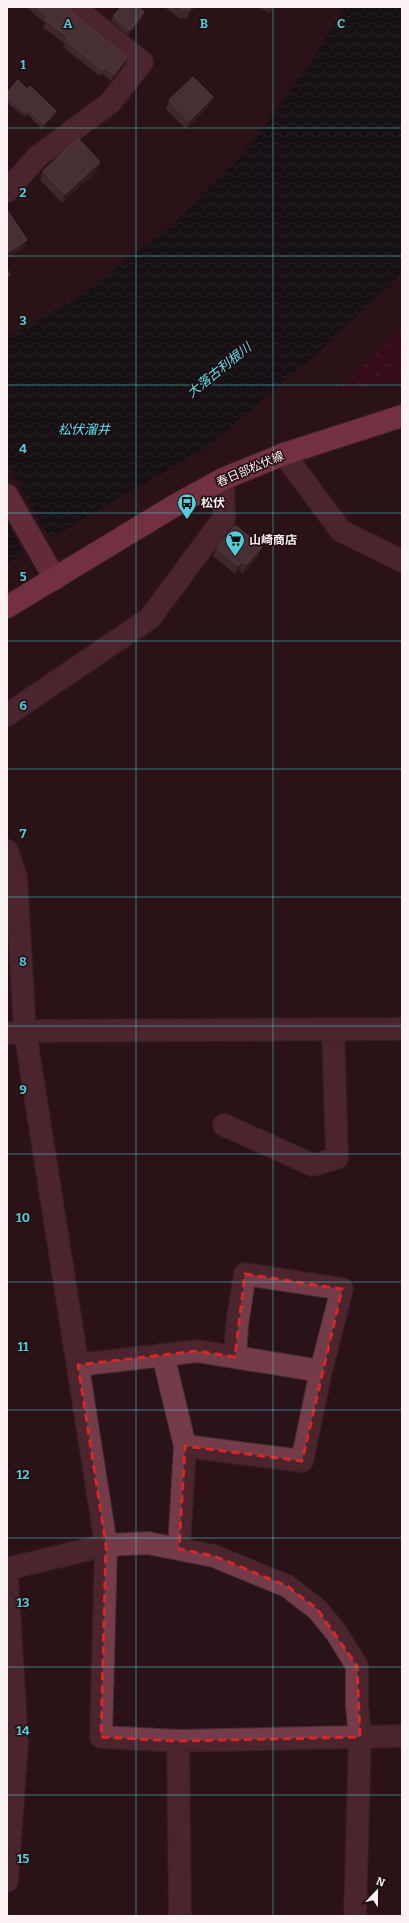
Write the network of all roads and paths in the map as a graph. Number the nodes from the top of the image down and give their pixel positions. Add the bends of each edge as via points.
1 (74, 7) edge
2 (7, 191) edge
3 (402, 416) edge
4 (284, 454) junction
5 (223, 479) junction
6 (7, 495) edge
7 (402, 561) edge
8 (55, 578) junction
9 (7, 607) edge
10 (7, 715) edge
11 (7, 850) edge
12 (402, 1028) edge
13 (333, 1029) junction
14 (16, 1032) edge
15 (224, 1125) dead end
16 (163, 1355) junction
17 (235, 1357) junction
18 (78, 1365) junction
19 (321, 1371) junction
20 (185, 1446) junction
21 (106, 1545) junction
22 (179, 1549) junction
23 (7, 1569) edge
24 (7, 1577) edge
25 (402, 1736) edge
26 (360, 1737) junction
27 (178, 1741) junction
28 (7, 1881) edge
29 (180, 1916) edge
30 (355, 1916) edge

1 - 2 street via 142,62 110,103 38,156
3 - 4 main road, 春日部松伏線
4 - 5 main road, 春日部松伏線
4 - 7 street via 340,531
5 - 8 main road, 春日部松伏線
5 - 10 street via 224,518 150,618
6 - 8 street
8 - 9 main road, 春日部松伏線
11 - 14 street via 16,877
12 - 13 street
13 - 14 street
13 - 15 street via 337,1158 313,1166
14 - 18 street
16 - 17 street via 197,1351
16 - 18 street
16 - 20 street
17 - 19 street
17 - 19 street via 244,1274 342,1289
18 - 21 street
19 - 20 street via 302,1461
20 - 22 street
21 - 22 street via 148,1543
21 - 23 street
21 - 27 street via 101,1736
22 - 26 street via 214,1556 287,1586 317,1609 336,1632 357,1666
24 - 28 street via 17,1742
25 - 26 street
26 - 27 street
26 - 30 street
27 - 29 street

